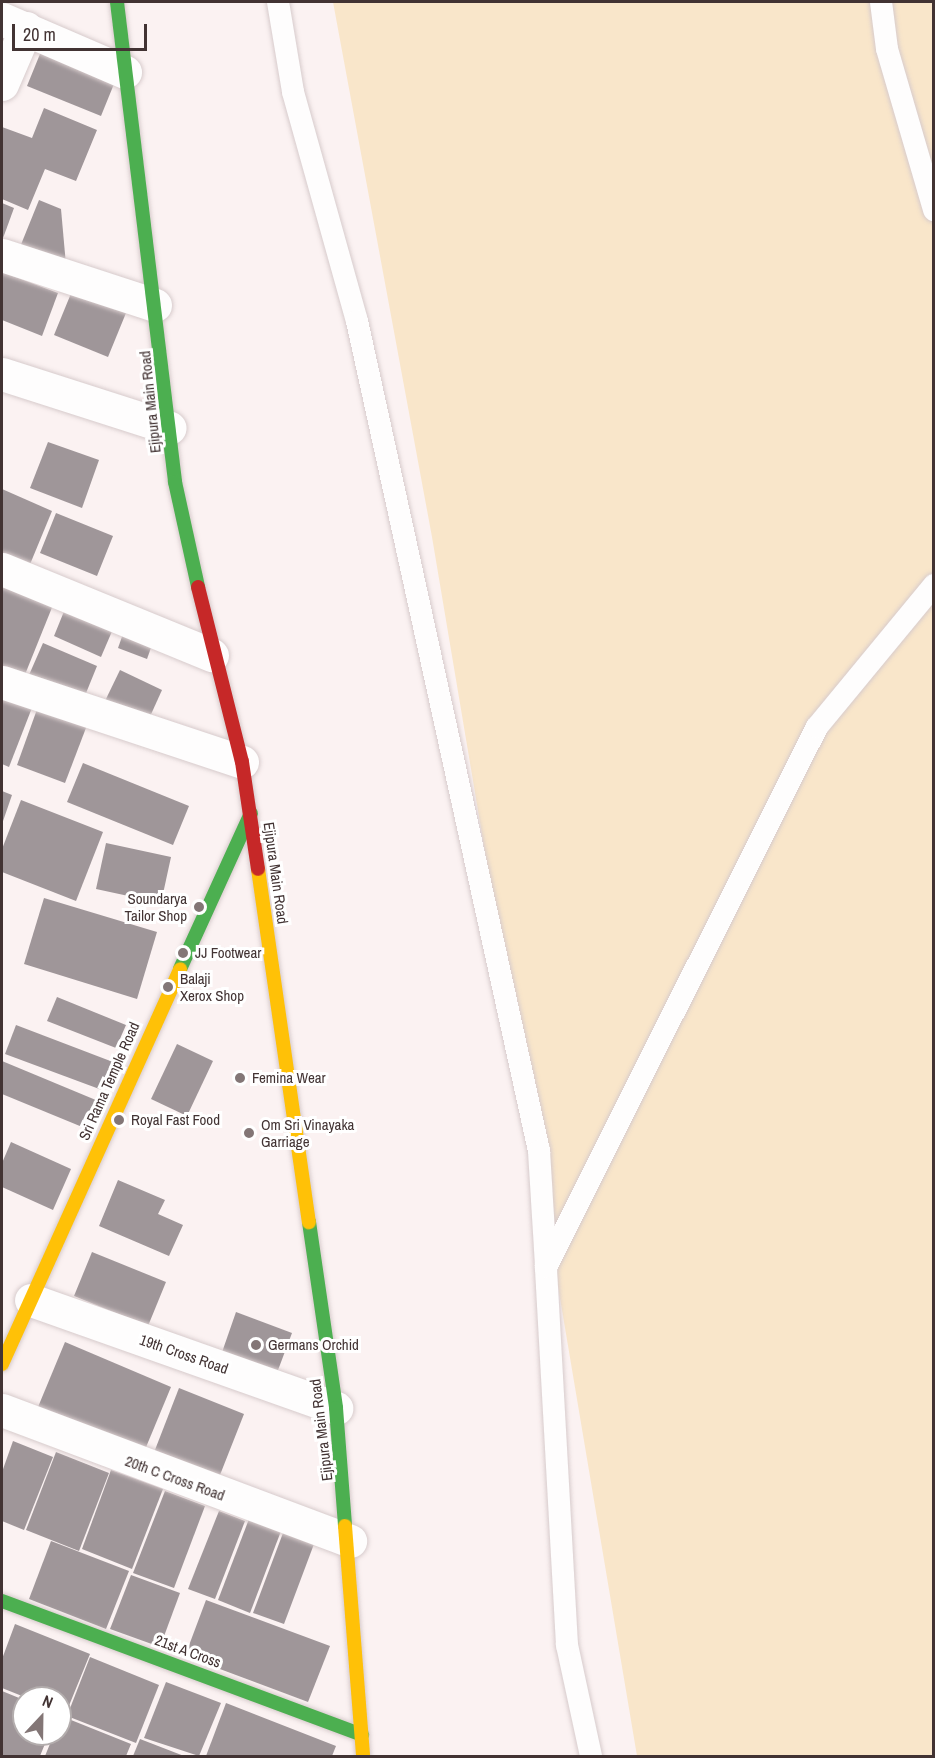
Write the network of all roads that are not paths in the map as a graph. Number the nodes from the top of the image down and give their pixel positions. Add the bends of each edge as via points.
1 (117, 2) edge
2 (278, 2) edge
3 (881, 2) edge
4 (14, 24) edge
5 (125, 72) junction
6 (2, 84) edge
7 (933, 210) edge
8 (2, 255) edge
9 (155, 305) junction
10 (2, 374) edge
11 (170, 428) junction
12 (2, 569) edge
13 (933, 585) edge
14 (212, 655) junction
15 (2, 682) edge
16 (242, 762) junction
17 (251, 813) junction
18 (546, 1267) junction
19 (31, 1300) junction
20 (2, 1364) edge
21 (336, 1408) junction
22 (2, 1410) edge
23 (350, 1541) junction
24 (2, 1600) edge
25 (362, 1735) junction
26 (363, 1756) edge
27 (591, 1756) edge

1 - 5 street, Ejipura Main Road
2 - 18 lane via 293,92 357,321 539,1151
3 - 7 lane via 887,49
4 - 5 street
4 - 6 street
5 - 9 street, Ejipura Main Road
8 - 9 street
9 - 11 street, Ejipura Main Road
10 - 11 street
11 - 14 street, Ejipura Main Road via 186,540
12 - 14 street
13 - 18 lane via 817,727
14 - 16 street, Ejipura Main Road
15 - 16 street
16 - 17 street, Ejipura Main Road
17 - 19 street, Sri Rama Temple Road
17 - 21 street, Ejipura Main Road
18 - 27 lane via 567,1645
19 - 20 street, Sri Rama Temple Road
19 - 21 street, 19th Cross Road
21 - 23 street, Ejipura Main Road
22 - 23 street, 20th C Cross Road
23 - 25 street, Ejipura Main Road
24 - 25 street, 21st A Cross
25 - 26 street, Ejipura Main Road

